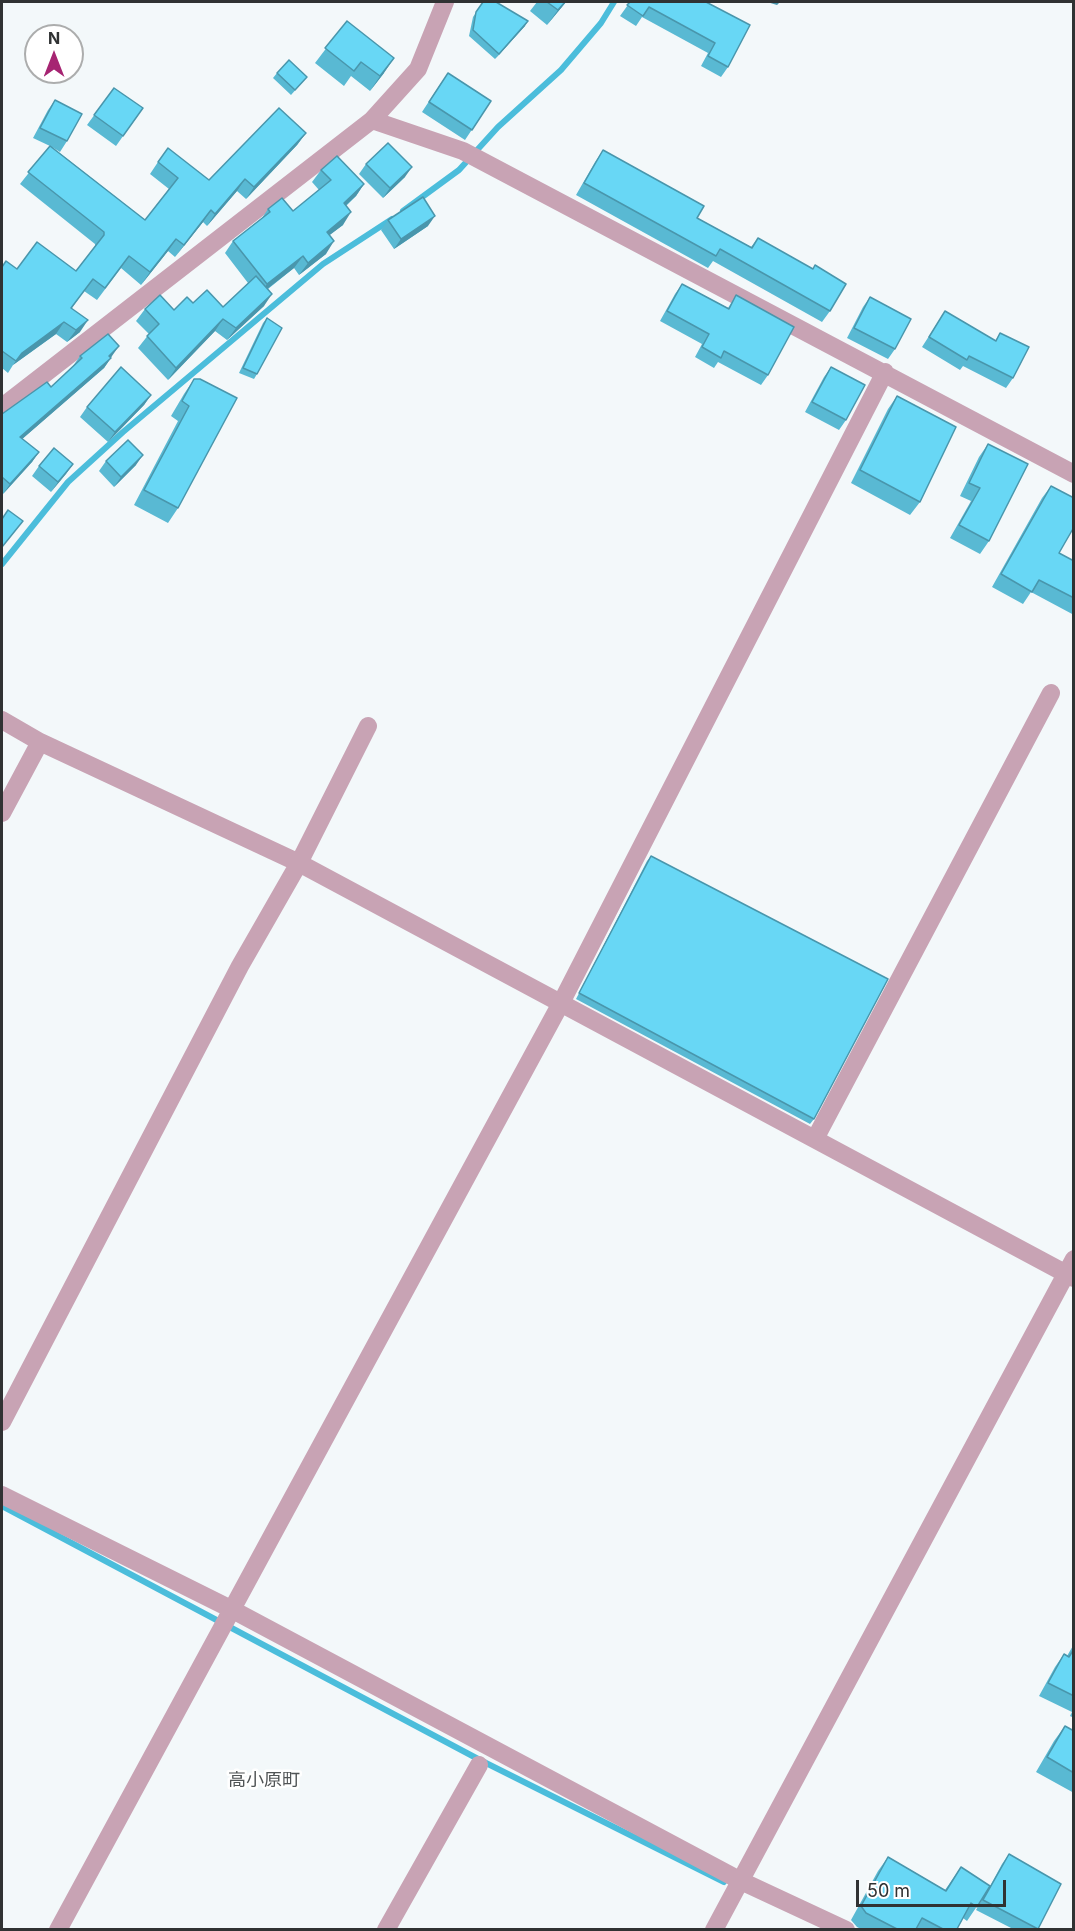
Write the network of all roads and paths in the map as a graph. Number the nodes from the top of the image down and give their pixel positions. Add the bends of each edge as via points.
1 (445, 2) edge
2 (372, 120) junction
3 (885, 372) junction
4 (2, 407) edge
5 (1074, 474) edge
6 (1051, 693) dead end
7 (2, 720) edge
8 (368, 726) dead end
9 (40, 742) junction
10 (2, 813) edge
11 (299, 863) junction
12 (561, 1003) junction
13 (815, 1139) junction
14 (1070, 1270) edge
15 (2, 1422) edge
16 (2, 1495) edge
17 (230, 1611) junction
18 (479, 1765) dead end
19 (741, 1881) junction
20 (58, 1929) edge
21 (386, 1929) edge
22 (714, 1929) edge
23 (846, 1929) edge

1 - 2 street via 418,69
2 - 3 street via 463,151
2 - 4 street
3 - 5 street
3 - 12 street
6 - 13 street
7 - 9 street
8 - 11 street
9 - 10 street
9 - 11 street
11 - 12 street
11 - 15 street via 240,966
12 - 13 street
12 - 17 street
13 - 14 street
14 - 19 street
16 - 17 street
17 - 19 street
17 - 20 street
18 - 21 street
19 - 22 street
19 - 23 street

